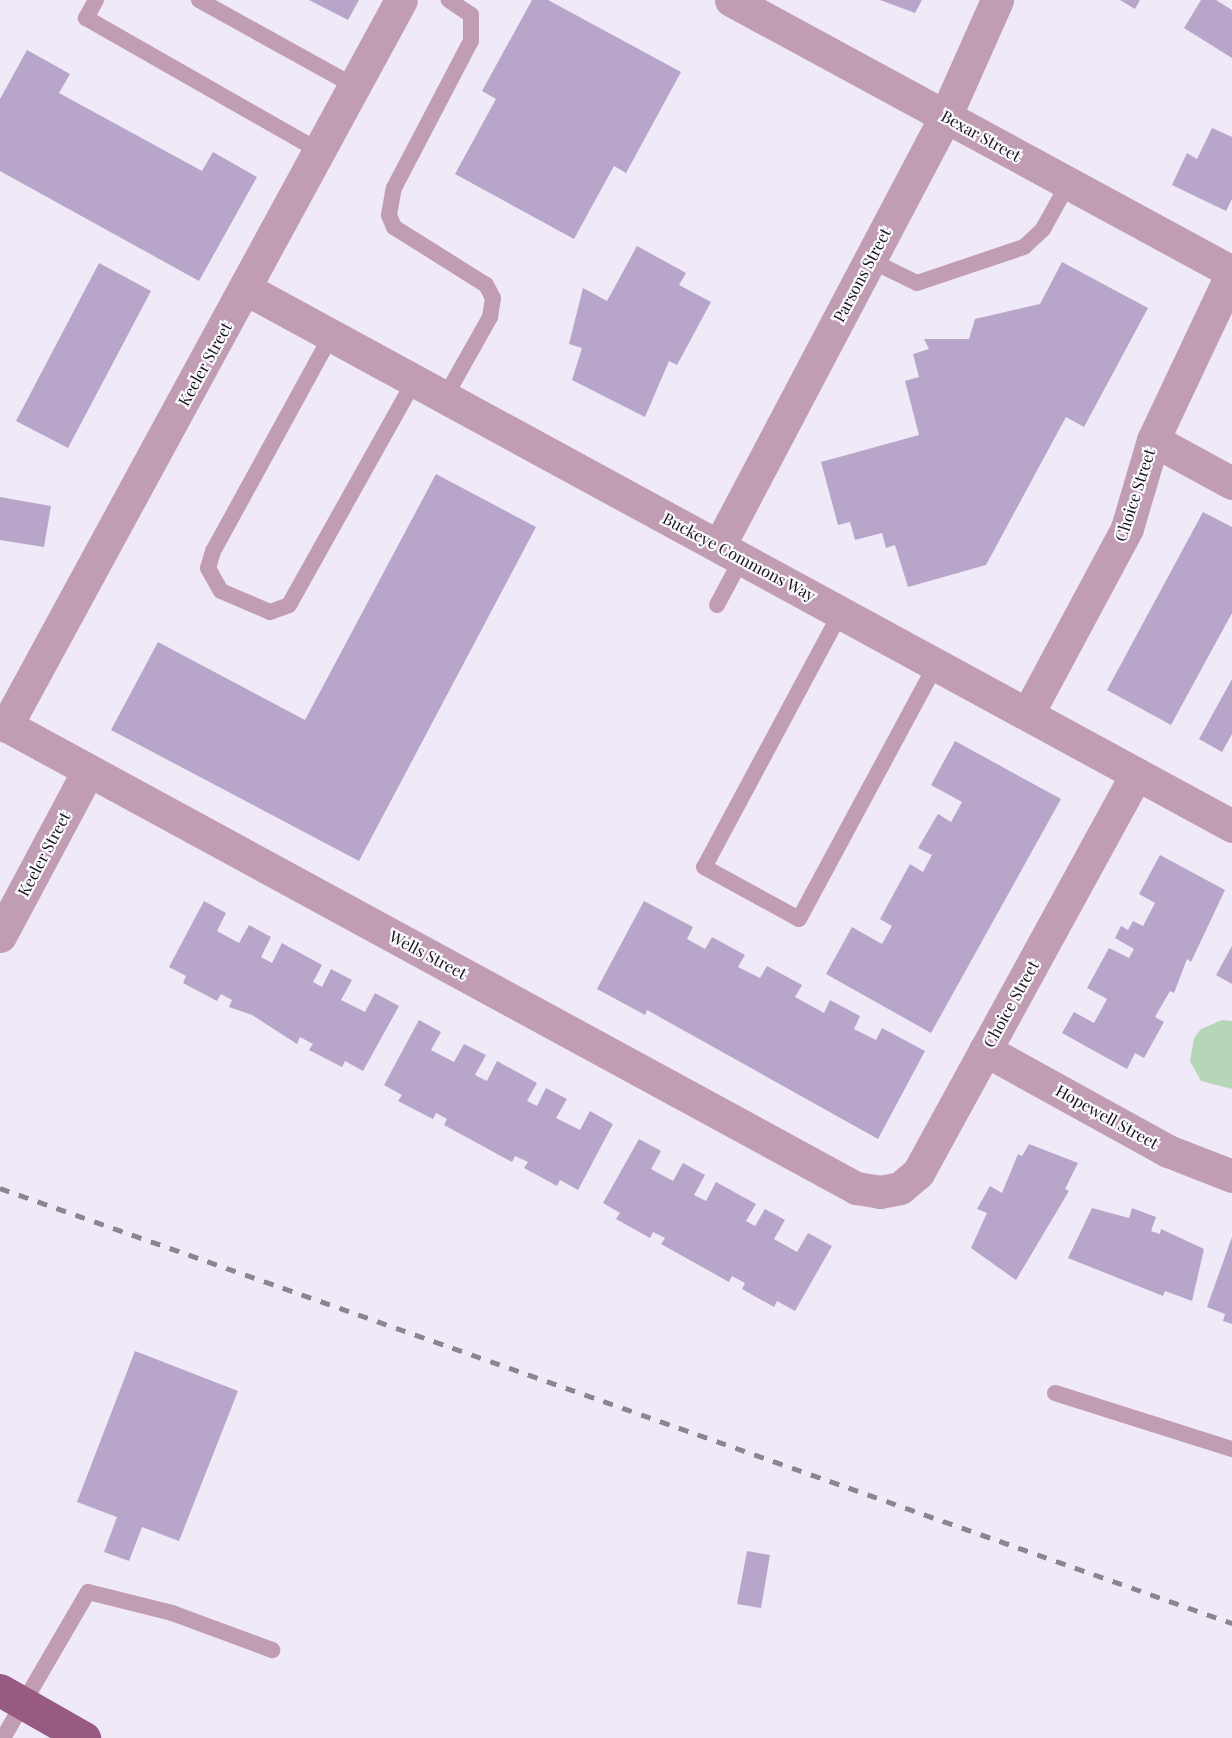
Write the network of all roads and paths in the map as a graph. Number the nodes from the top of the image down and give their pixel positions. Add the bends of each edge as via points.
1 (96, 0) edge
2 (199, 0) edge
3 (401, 0) edge
4 (449, 0) edge
5 (731, 0) edge
6 (996, 0) edge
7 (354, 86) junction
8 (945, 117) junction
9 (319, 151) junction
10 (1068, 184) junction
11 (870, 260) junction
12 (1232, 272) edge
13 (246, 289) junction
14 (332, 334) junction
15 (415, 380) junction
16 (445, 397) junction
17 (1153, 440) junction
18 (1232, 483) edge
19 (730, 552) junction
20 (717, 605) dead end
21 (841, 612) junction
22 (937, 663) junction
23 (1028, 713) junction
24 (3, 724) edge
25 (88, 771) junction
26 (1136, 774) junction
27 (1232, 826) edge
28 (0, 936) edge
29 (985, 1050) junction
30 (1232, 1176) edge
31 (856, 1188) joint
32 (1054, 1394) dead end
33 (1232, 1449) edge
34 (272, 1650) dead end
35 (0, 1690) edge
36 (3, 1738) edge
37 (84, 1738) edge

1 - 9 lane via 86,18
2 - 7 lane
3 - 7 street, Keeler Street
4 - 16 lane via 471,15 471,41 394,188 389,215 394,227 486,285 493,298 490,317
5 - 8 street, Bexar Street
6 - 8 street, Parsons Street
7 - 9 street, Keeler Street
8 - 10 street, Bexar Street
8 - 11 street, Parsons Street
9 - 13 street, Keeler Street
10 - 11 lane via 1043,229 1024,247 916,283
10 - 12 street, Bexar Street
11 - 19 street, Parsons Street
12 - 17 street, Choice Street
13 - 14 street, Buckeye Commons Way
13 - 24 street, Keeler Street
14 - 15 street, Buckeye Commons Way
14 - 15 lane via 213,551 208,568 221,591 270,612 289,605
15 - 16 street, Buckeye Commons Way
16 - 19 street, Buckeye Commons Way
17 - 18 street
17 - 23 street, Choice Street via 1127,528
19 - 20 lane
19 - 21 street, Buckeye Commons Way
21 - 22 street, Buckeye Commons Way
21 - 22 lane via 704,867 799,919
22 - 23 street, Buckeye Commons Way
23 - 26 street, Buckeye Commons Way
24 - 25 street, Wells Street
25 - 28 street, Keeler Street
25 - 31 street, Wells Street
26 - 27 street, Buckeye Commons Way
26 - 29 street, Choice Street
29 - 30 street, Hopewell Street via 1168,1151
29 - 31 street, Choice Street via 918,1173 900,1188 880,1192
32 - 33 lane
34 - 36 lane via 172,1613 88,1592
35 - 37 main road

